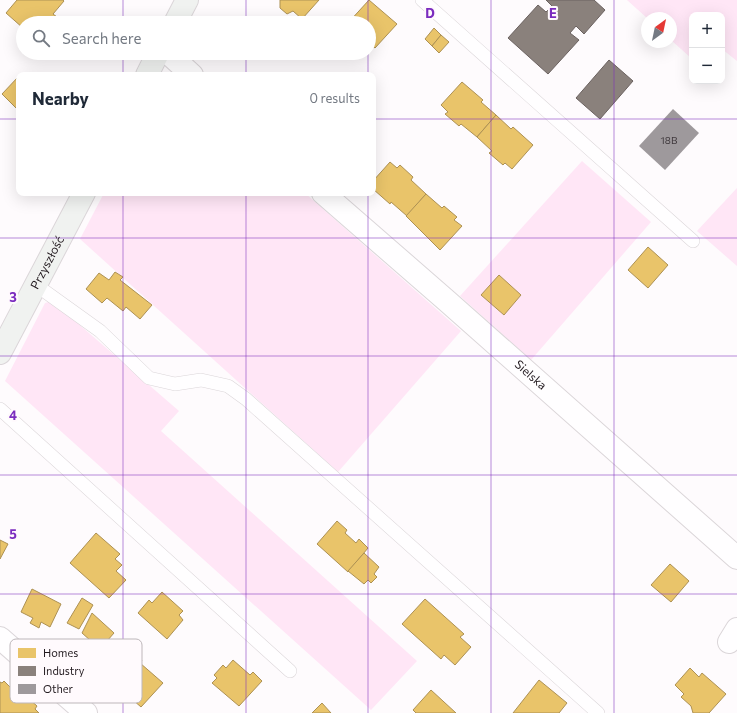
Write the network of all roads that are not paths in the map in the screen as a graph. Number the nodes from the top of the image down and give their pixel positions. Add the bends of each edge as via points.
1 (187, 0) edge
2 (422, 0) edge
3 (179, 16) edge
4 (154, 60) edge
5 (176, 60) edge
6 (148, 72) edge
7 (189, 72) edge
8 (82, 196) edge
9 (326, 196) edge
10 (693, 241) dead end
11 (36, 285) junction
12 (1, 346) edge
13 (0, 409) edge
14 (737, 558) edge
15 (0, 638) edge
16 (10, 647) edge
17 (290, 671) dead end
18 (75, 703) edge
19 (86, 713) edge
20 (598, 713) edge

1 - 3 street
2 - 10 lane
4 - 6 street
5 - 7 street
8 - 11 street, Przyszłość
9 - 14 street, Sielska
11 - 12 street, Przyszłość
11 - 20 lane via 100,331 149,378 175,384 201,380 228,386 246,399
13 - 17 lane
15 - 16 street
18 - 19 street

